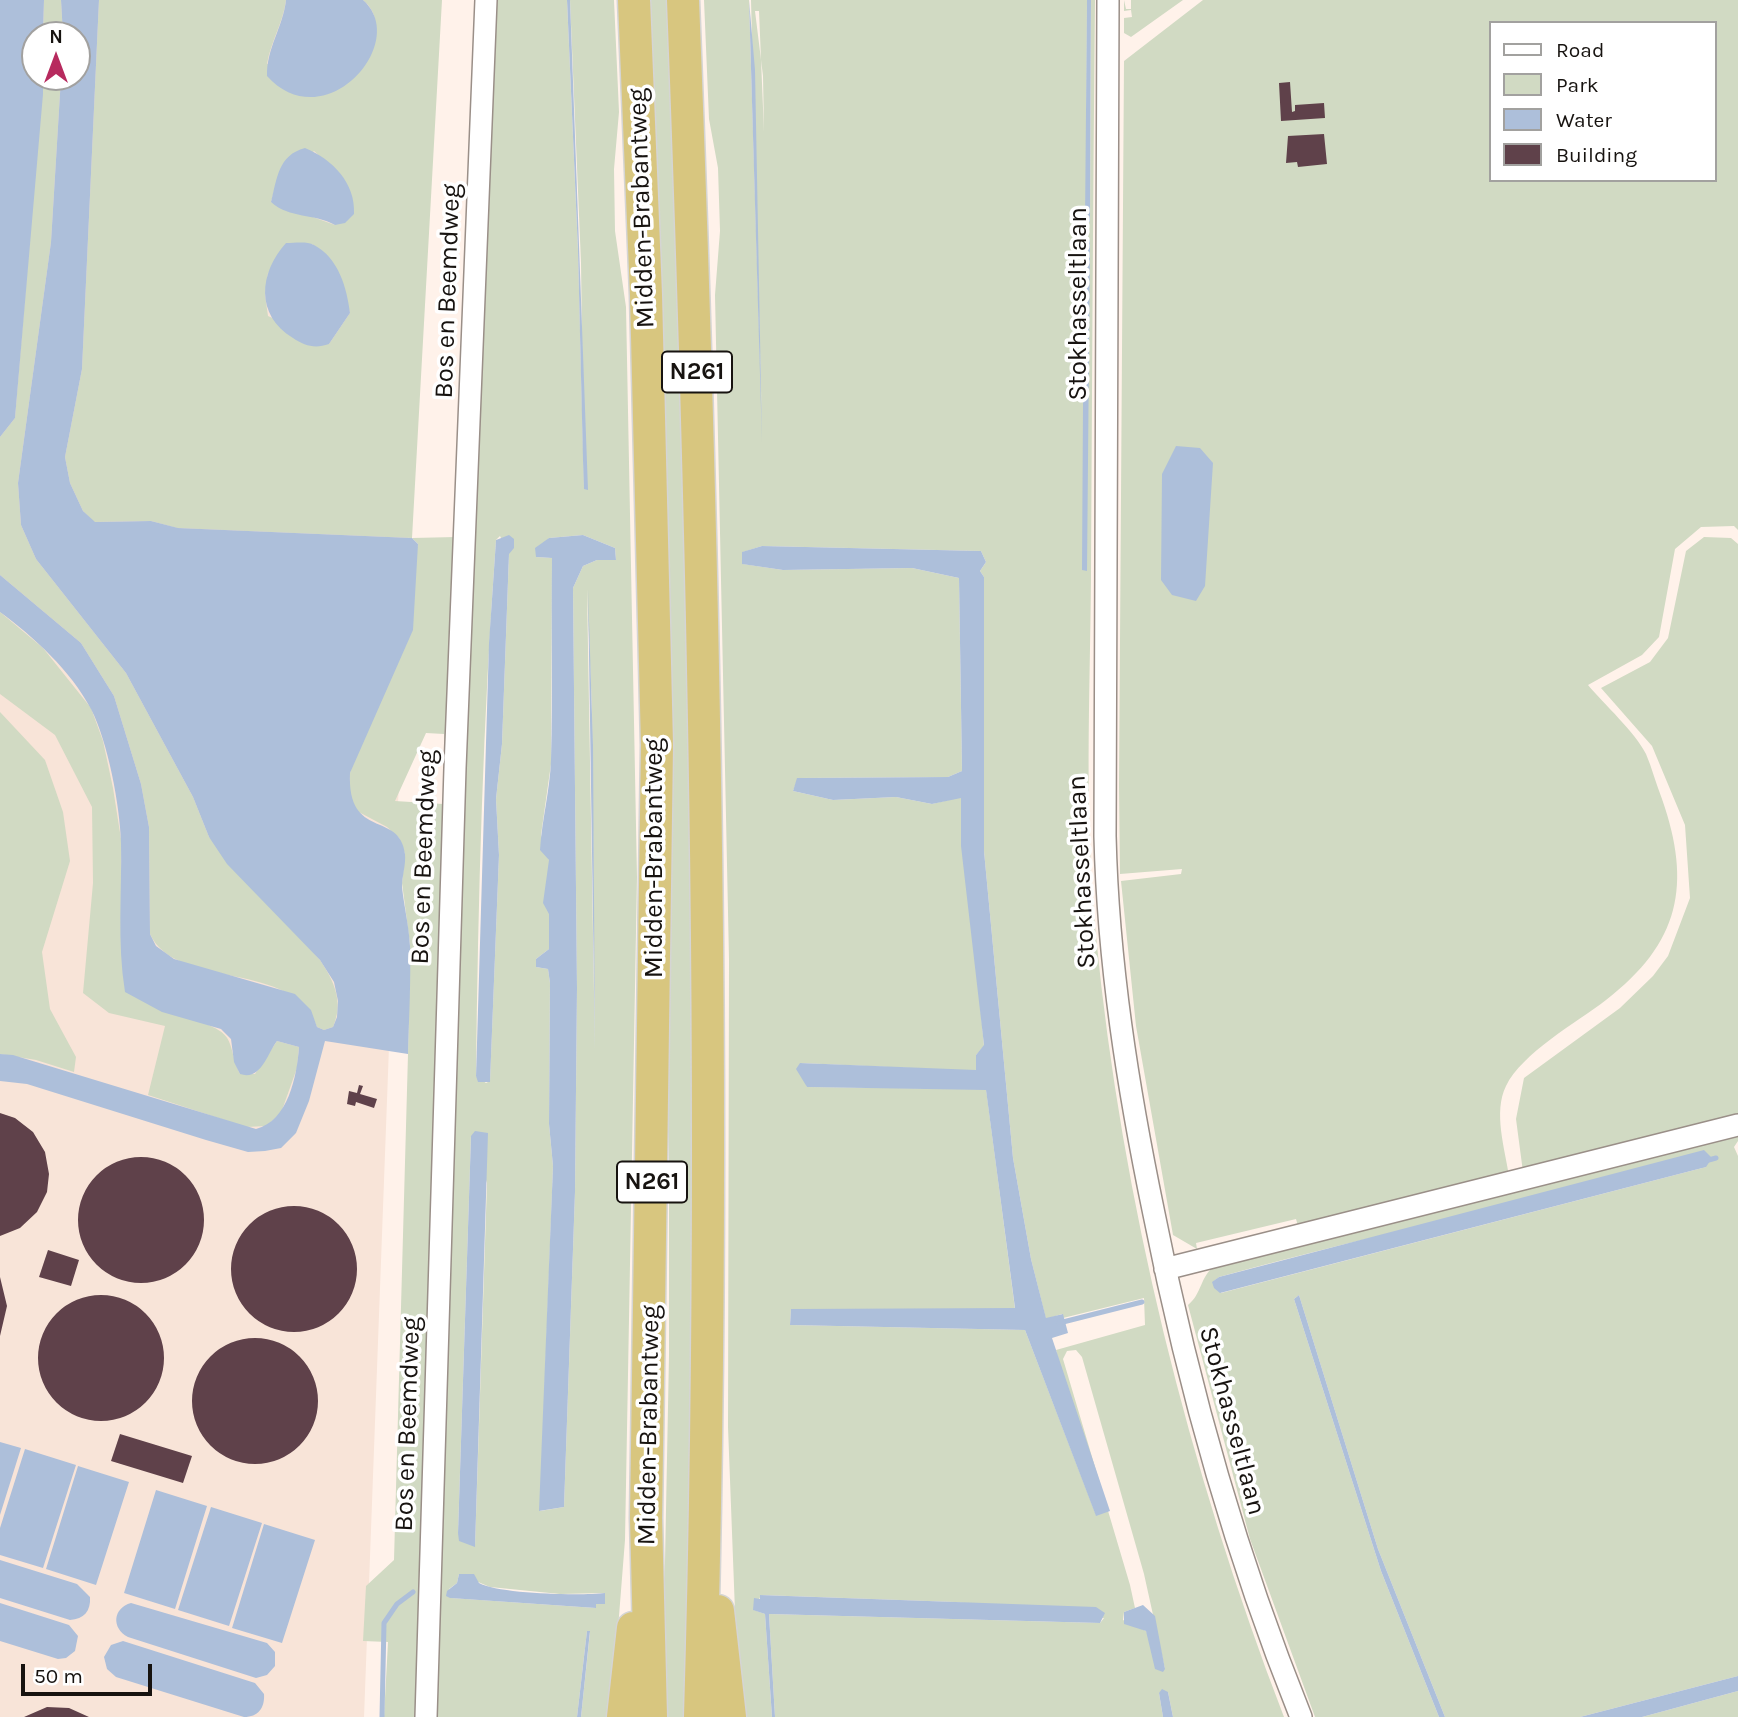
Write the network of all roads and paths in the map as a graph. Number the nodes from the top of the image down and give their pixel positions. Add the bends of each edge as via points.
1 (486, 0) edge
2 (634, 0) edge
3 (683, 0) edge
4 (1108, 0) edge
5 (1738, 1125) edge
6 (1165, 1269) junction
7 (646, 1518) junction
8 (706, 1518) junction
9 (426, 1717) edge
10 (623, 1717) edge
11 (651, 1717) edge
12 (700, 1717) edge
13 (730, 1717) edge
14 (1301, 1717) edge

1 - 9 street, Bos en Beemdweg via 455,782
2 - 7 highway, Midden-Brabantweg / N261 via 657,745
3 - 8 highway, Midden-Brabantweg / N261 via 707,838
4 - 6 street, Stokhasseltlaan via 1106,887 1130,1084
5 - 6 street
6 - 14 street, Stokhasseltlaan via 1233,1534
7 - 10 highway, N261
7 - 11 highway, Midden-Brabantweg
8 - 12 highway, Midden-Brabantweg
8 - 13 highway, N261

